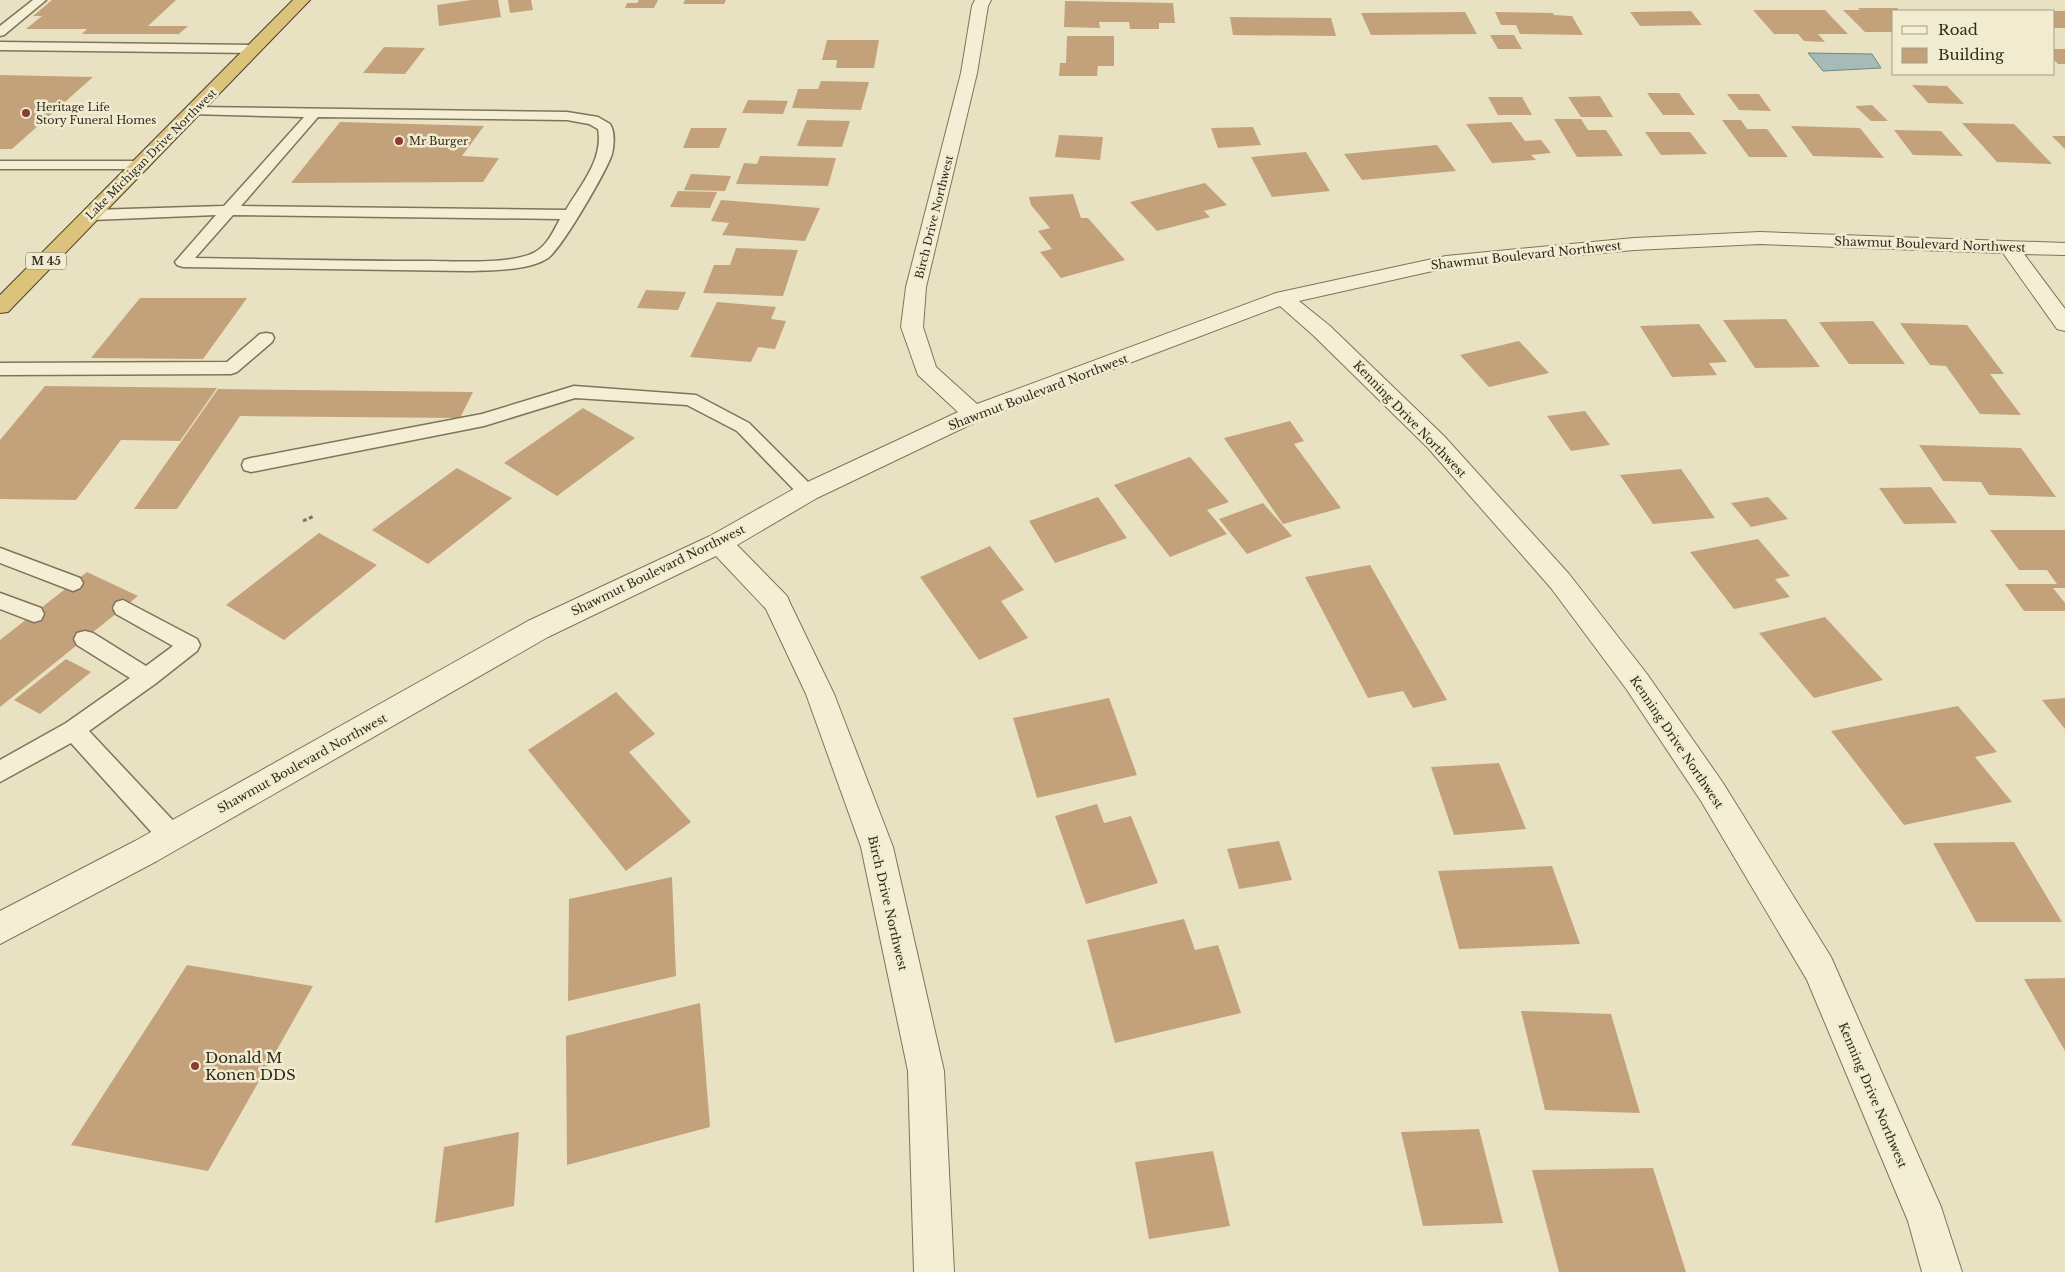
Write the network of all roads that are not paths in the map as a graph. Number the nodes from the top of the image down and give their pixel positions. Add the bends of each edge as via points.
1 (40, 0) edge
2 (302, 0) edge
3 (983, 0) edge
4 (0, 32) edge
5 (0, 46) edge
6 (255, 49) junction
7 (194, 111) junction
8 (315, 112) junction
9 (6, 165) edge
10 (142, 165) junction
11 (0, 176) edge
12 (229, 210) junction
13 (92, 215) junction
14 (571, 215) junction
15 (2009, 247) junction
16 (2065, 250) edge
17 (1283, 298) junction
18 (0, 308) edge
19 (2065, 324) edge
20 (266, 338) dead end
21 (0, 369) edge
22 (974, 414) junction
23 (251, 464) dead end
24 (808, 492) junction
25 (719, 543) junction
26 (0, 555) edge
27 (73, 583) dead end
28 (0, 601) edge
29 (124, 608) dead end
30 (34, 614) dead end
31 (84, 639) dead end
32 (146, 678) junction
33 (74, 730) junction
34 (5, 764) edge
35 (172, 837) junction
36 (0, 928) edge
37 (934, 1272) edge
38 (1942, 1272) edge

1 - 4 lane
2 - 6 highway, Lake Michigan Drive Northwest / M 45
3 - 22 street, Birch Drive Northwest via 969,73 916,287 912,327 926,370
5 - 6 lane
6 - 7 highway, Lake Michigan Drive Northwest / M 45
7 - 8 lane
7 - 10 highway, Lake Michigan Drive Northwest / M 45
8 - 12 lane
8 - 14 lane via 567,116 593,120 605,127 607,150
9 - 10 lane
9 - 11 lane
10 - 13 highway, Lake Michigan Drive Northwest / M 45
12 - 13 lane
12 - 14 lane
12 - 14 lane via 183,262 356,266 513,263 542,255
13 - 18 highway, Lake Michigan Drive Northwest / M 45
15 - 16 street, Shawmut Boulevard Northwest
15 - 17 street, Shawmut Boulevard Northwest via 1760,238 1634,244 1446,262
15 - 19 street
17 - 22 street, Shawmut Boulevard Northwest
17 - 38 street, Kenning Drive Northwest via 1322,331 1436,442 1560,581 1637,682 1712,792 1819,970 1927,1221
20 - 21 lane via 231,368
22 - 24 street, Shawmut Boulevard Northwest
23 - 24 lane via 484,420 574,392 690,399 743,427
24 - 25 street, Shawmut Boulevard Northwest
25 - 35 street, Shawmut Boulevard Northwest via 538,629
25 - 37 street, Birch Drive Northwest via 776,603 820,694 877,847 926,1071
26 - 27 lane
28 - 30 lane
29 - 32 lane via 189,645
31 - 32 lane
32 - 33 lane
33 - 34 lane
33 - 35 lane
35 - 36 street, Shawmut Boulevard Northwest

